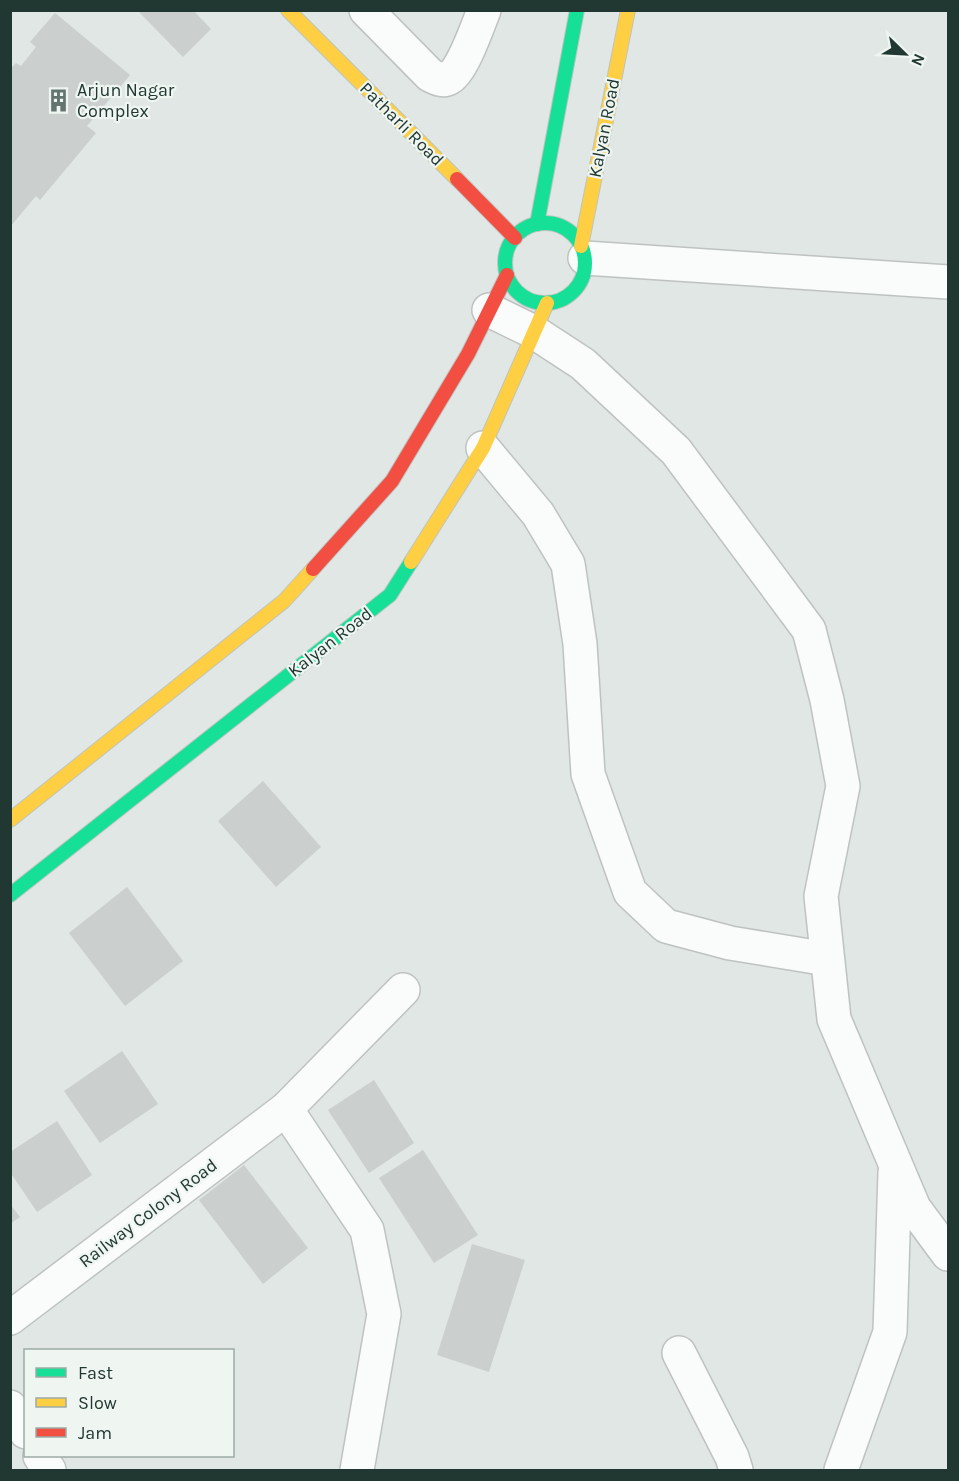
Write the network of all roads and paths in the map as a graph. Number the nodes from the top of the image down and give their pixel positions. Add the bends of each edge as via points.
1 (288, 10) edge
2 (366, 10) edge
3 (484, 10) edge
4 (577, 10) edge
5 (628, 10) edge
6 (537, 224) junction
7 (515, 238) junction
8 (583, 252) junction
9 (507, 274) junction
10 (948, 282) edge
11 (489, 310) junction
12 (541, 318) junction
13 (483, 448) junction
14 (10, 820) edge
15 (10, 895) edge
16 (827, 959) junction
17 (403, 990) dead end
18 (286, 1109) junction
19 (895, 1162) junction
20 (948, 1254) edge
21 (10, 1318) edge
22 (679, 1353) dead end
23 (10, 1407) edge
24 (24, 1429) edge
25 (41, 1457) edge
26 (49, 1470) edge
27 (357, 1470) edge
28 (736, 1470) edge
29 (842, 1470) edge

1 - 7 main road, Patharli Road
2 - 3 street via 430,75 440,80 448,79 458,70
4 - 6 main road
5 - 8 main road, Kalyan Road
6 - 7 main road
6 - 8 main road via 563,227 573,234
7 - 9 main road via 508,249
8 - 10 street
8 - 12 main road via 580,284
9 - 11 main road
9 - 12 main road via 513,287 533,302
11 - 12 street
11 - 14 main road via 468,354 392,481 284,601
12 - 13 main road, Kalyan Road
12 - 16 street via 583,364 676,451 809,630 843,786 821,896
13 - 15 main road, Kalyan Road via 390,595
13 - 16 street via 538,514 568,564 580,644 588,774 630,892 666,926 730,943
16 - 19 street via 834,1019
17 - 18 street, Railway Colony Road
18 - 21 street, Railway Colony Road
18 - 27 street via 367,1230 384,1314
19 - 20 street via 915,1208
19 - 29 street via 890,1332
22 - 28 street
23 - 24 street
25 - 26 street

